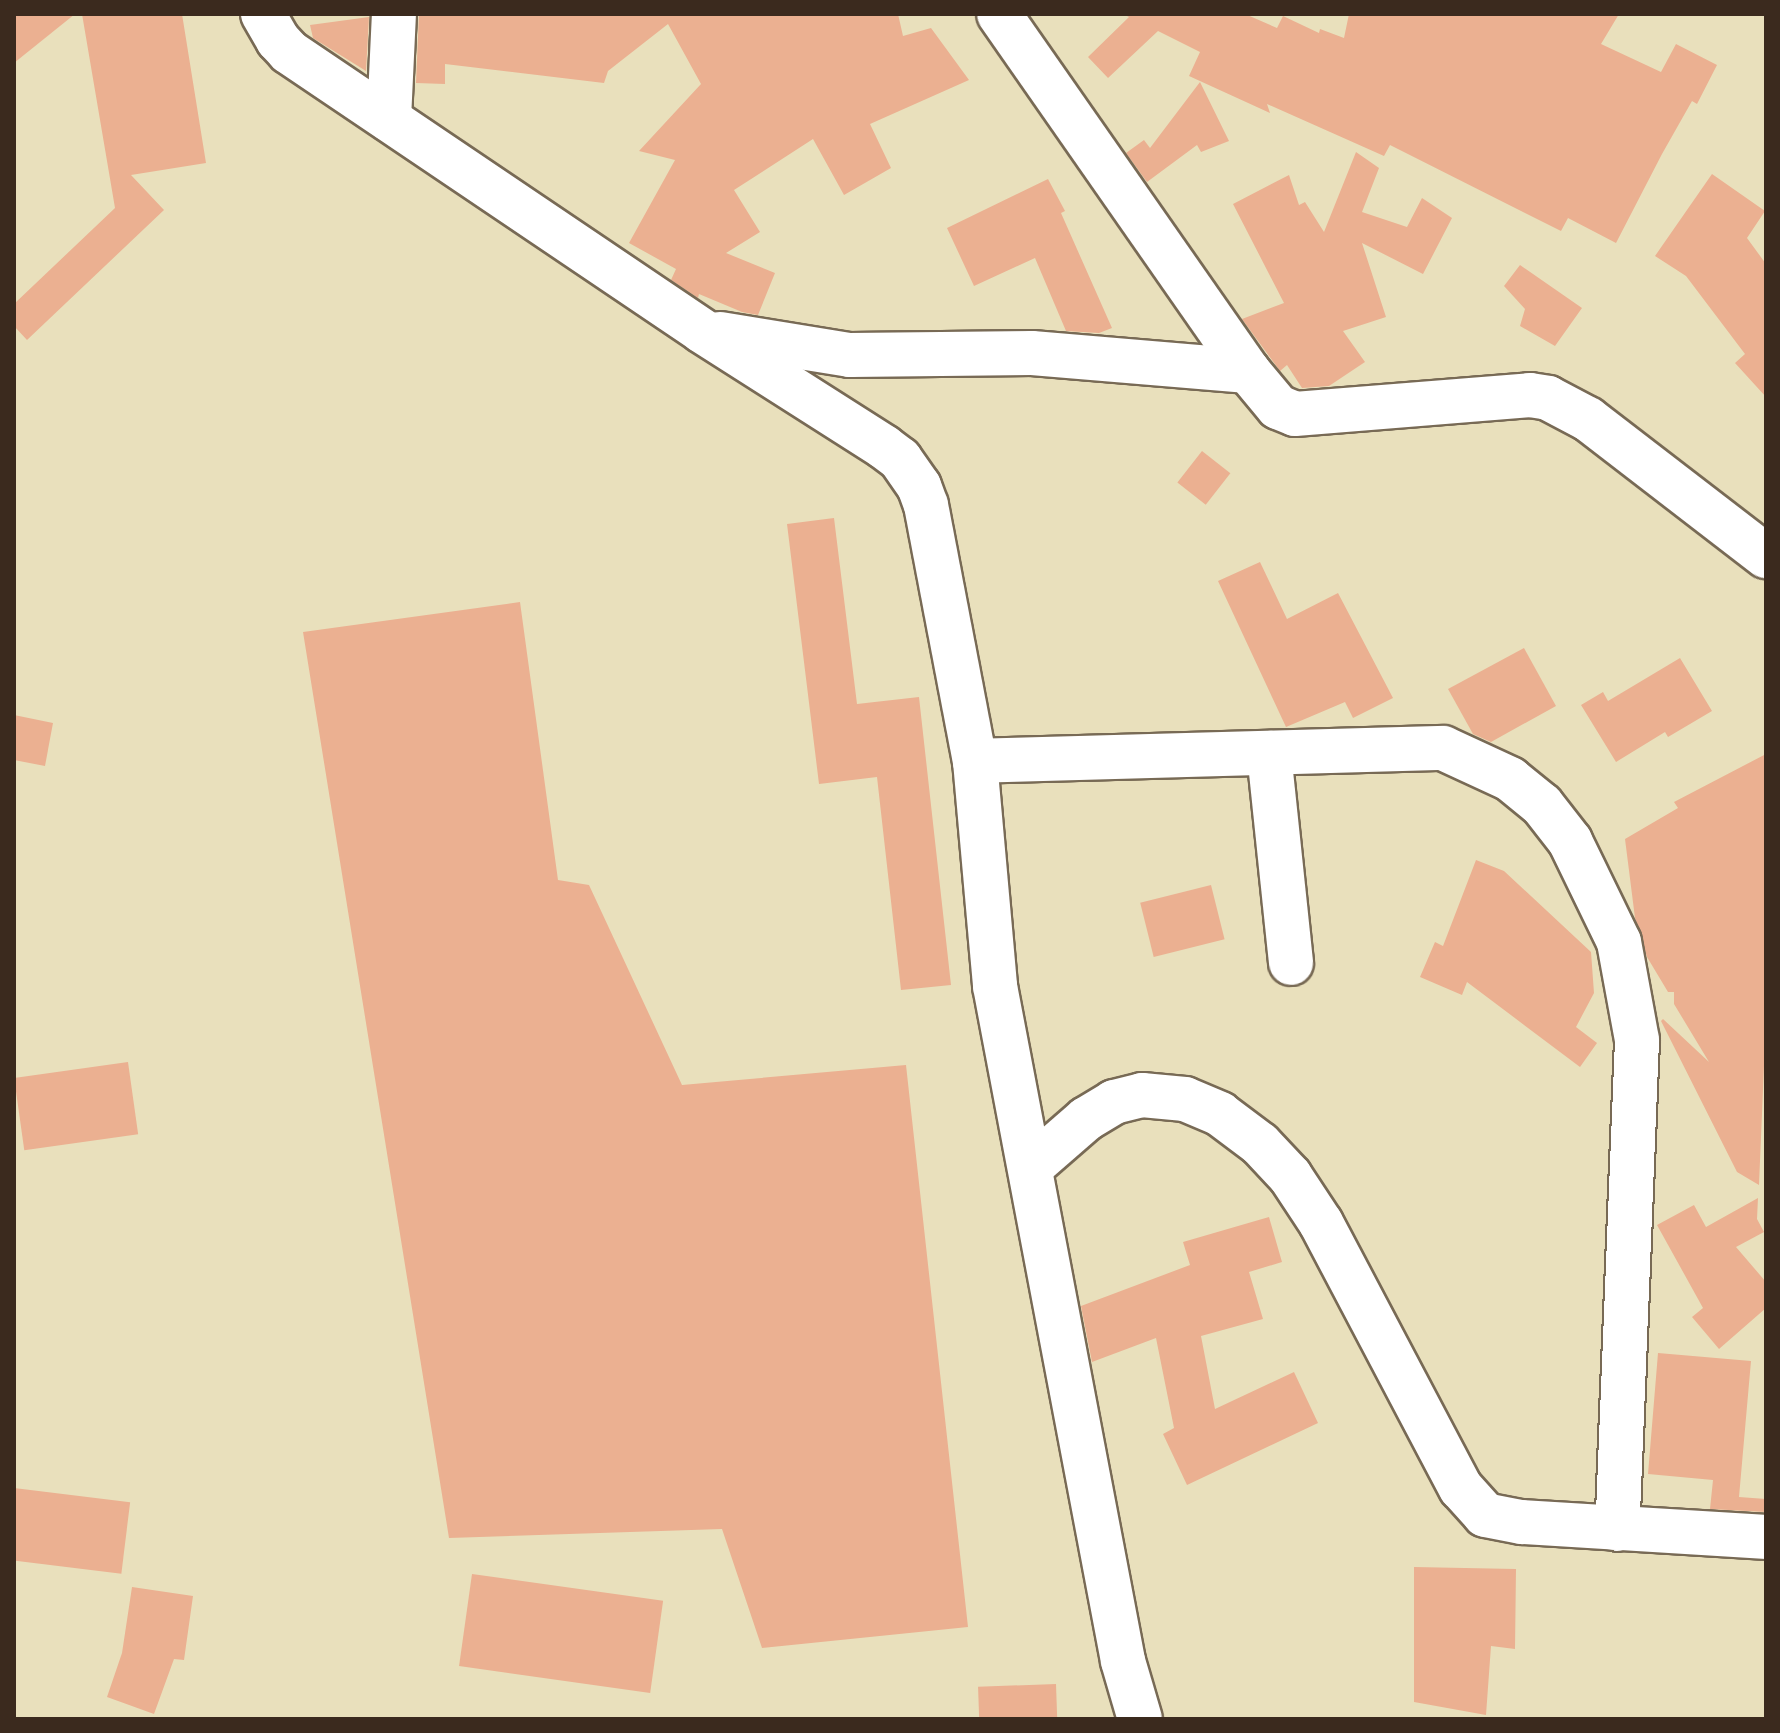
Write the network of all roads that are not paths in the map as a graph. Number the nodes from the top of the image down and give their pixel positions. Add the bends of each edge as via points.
1 (263, 14) edge
2 (394, 14) edge
3 (999, 14) edge
4 (389, 119) junction
5 (702, 331) junction
6 (1248, 371) junction
7 (1766, 556) edge
8 (1269, 753) junction
9 (975, 761) junction
10 (1291, 963) dead end
11 (1032, 1166) junction
12 (1617, 1529) junction
13 (1766, 1537) edge
14 (1140, 1719) edge

1 - 4 street via 289,52
2 - 4 street
3 - 6 street
4 - 5 street
5 - 6 street via 850,355 1032,353
5 - 9 street via 884,447 912,473 926,505
6 - 7 street via 1278,407 1295,414 1530,395 1548,398 1588,419
8 - 9 street
8 - 10 street
8 - 12 street via 1443,748 1510,779 1542,805 1570,841 1619,942 1637,1040
9 - 11 street via 995,986
11 - 12 street via 1114,1102 1142,1095 1185,1099 1220,1114 1260,1144 1313,1211 1473,1505 1500,1520
11 - 14 street via 1123,1661
12 - 13 street

